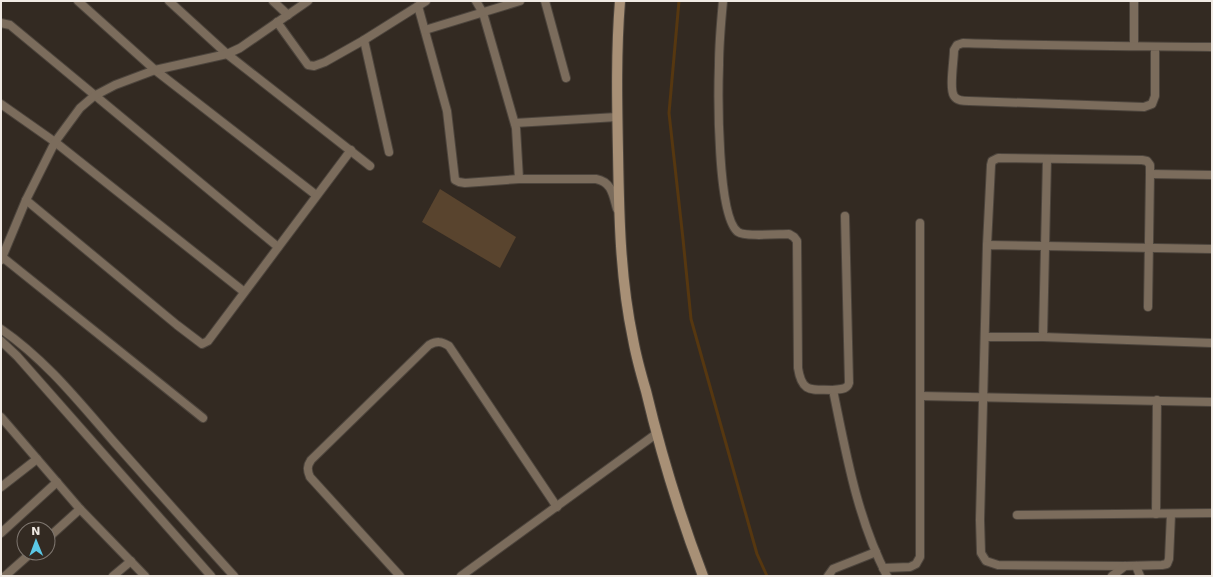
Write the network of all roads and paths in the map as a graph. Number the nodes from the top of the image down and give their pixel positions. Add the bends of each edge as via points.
1 (79, 1) edge
2 (169, 1) edge
3 (273, 1) edge
4 (308, 1) edge
5 (426, 1) edge
6 (476, 1) edge
7 (520, 1) edge
8 (545, 1) edge
9 (620, 1) edge
10 (723, 1) edge
11 (1134, 1) edge
12 (418, 6) junction
13 (483, 13) junction
14 (288, 15) junction
15 (277, 22) junction
16 (1, 23) edge
17 (425, 30) junction
18 (364, 40) junction
19 (1134, 46) junction
20 (1155, 47) junction
21 (1212, 47) edge
22 (228, 54) junction
23 (155, 70) junction
24 (566, 78) dead end
25 (94, 96) junction
26 (2, 107) edge
27 (617, 117) junction
28 (515, 123) junction
29 (55, 142) junction
30 (351, 150) junction
31 (390, 152) dead end
32 (1047, 159) junction
33 (370, 166) dead end
34 (1150, 174) junction
35 (1212, 175) edge
36 (519, 179) junction
37 (316, 195) junction
38 (26, 200) junction
39 (619, 216) junction
40 (845, 216) dead end
41 (920, 223) dead end
42 (987, 245) junction
43 (1045, 246) junction
44 (278, 247) junction
45 (1150, 248) junction
46 (1212, 249) edge
47 (1, 257) edge
48 (243, 291) junction
49 (1148, 307) dead end
50 (1, 329) edge
51 (985, 337) junction
52 (1043, 337) junction
53 (1, 341) edge
54 (1212, 343) edge
55 (833, 390) junction
56 (920, 396) junction
57 (983, 398) junction
58 (1157, 400) junction
59 (1212, 402) edge
60 (1, 417) edge
61 (203, 418) dead end
62 (656, 434) junction
63 (36, 459) junction
64 (57, 482) junction
65 (1, 487) edge
66 (557, 507) junction
67 (80, 509) junction
68 (1212, 513) edge
69 (1156, 514) junction
70 (1170, 514) junction
71 (1017, 515) dead end
72 (56, 531) edge
73 (1, 533) edge
74 (876, 552) junction
75 (21, 561) edge
76 (131, 561) junction
77 (1126, 566) junction
78 (1136, 566) junction
79 (885, 572) edge
80 (4, 576) edge
81 (113, 576) edge
82 (144, 576) edge
83 (211, 576) edge
84 (234, 576) edge
85 (400, 576) edge
86 (461, 576) edge
87 (703, 576) edge
88 (828, 576) edge
89 (1112, 576) edge
90 (1140, 576) edge

1 - 23 street
2 - 22 street
3 - 14 street
4 - 14 street
5 - 12 street
6 - 13 street
7 - 13 street
8 - 24 street
9 - 27 street
10 - 55 street via 719,64 720,152 729,217 738,233 794,236 797,242 799,378 802,385 809,389
11 - 19 street
12 - 17 street
12 - 18 street
13 - 17 street
13 - 28 street
14 - 15 street
15 - 18 street via 308,65 314,66 325,62
15 - 22 street
16 - 25 street via 10,25
17 - 36 street via 447,111 455,180 465,183
18 - 31 street
19 - 20 street
19 - 20 street via 963,43 957,45 954,50 953,95 957,99 969,101 1144,107 1152,104 1155,96
20 - 21 street
22 - 23 street
22 - 30 street
23 - 25 street
23 - 37 street
25 - 29 street via 80,108
25 - 44 street
26 - 29 street
27 - 28 street
27 - 39 street
28 - 36 street
29 - 38 street
29 - 48 street
30 - 33 street
30 - 37 street
32 - 34 street via 1142,160 1150,165
32 - 42 street via 998,158 992,161
32 - 43 street
34 - 35 street
34 - 45 street
36 - 39 street via 603,180 610,188
37 - 44 street
38 - 47 street
38 - 48 street via 200,343 208,341
39 - 62 street via 624,280 633,339
40 - 55 street via 849,383 845,389
41 - 56 street
42 - 43 street
42 - 51 street
43 - 45 street
43 - 52 street
44 - 48 street
45 - 46 street
45 - 49 street
47 - 61 street
50 - 84 street via 30,351 58,378
51 - 52 street
51 - 57 street
52 - 54 street
53 - 83 street
55 - 74 street via 851,476 863,520
56 - 57 street
56 - 79 street via 920,556 916,564 910,567
57 - 58 street
57 - 77 street via 981,553 986,562 998,565
58 - 59 street
58 - 69 street
60 - 63 street
62 - 66 street
62 - 87 street
63 - 64 street
63 - 65 street
64 - 67 street
64 - 73 street
66 - 85 street via 448,346 442,342 429,345 308,464 310,477
66 - 86 street
67 - 72 street
67 - 76 street
68 - 70 street
69 - 70 street
69 - 71 street
70 - 78 street via 1169,559 1166,564
74 - 79 street
74 - 88 street via 833,569
75 - 80 street
76 - 81 street
76 - 82 street
77 - 78 street
77 - 89 street
78 - 90 street

